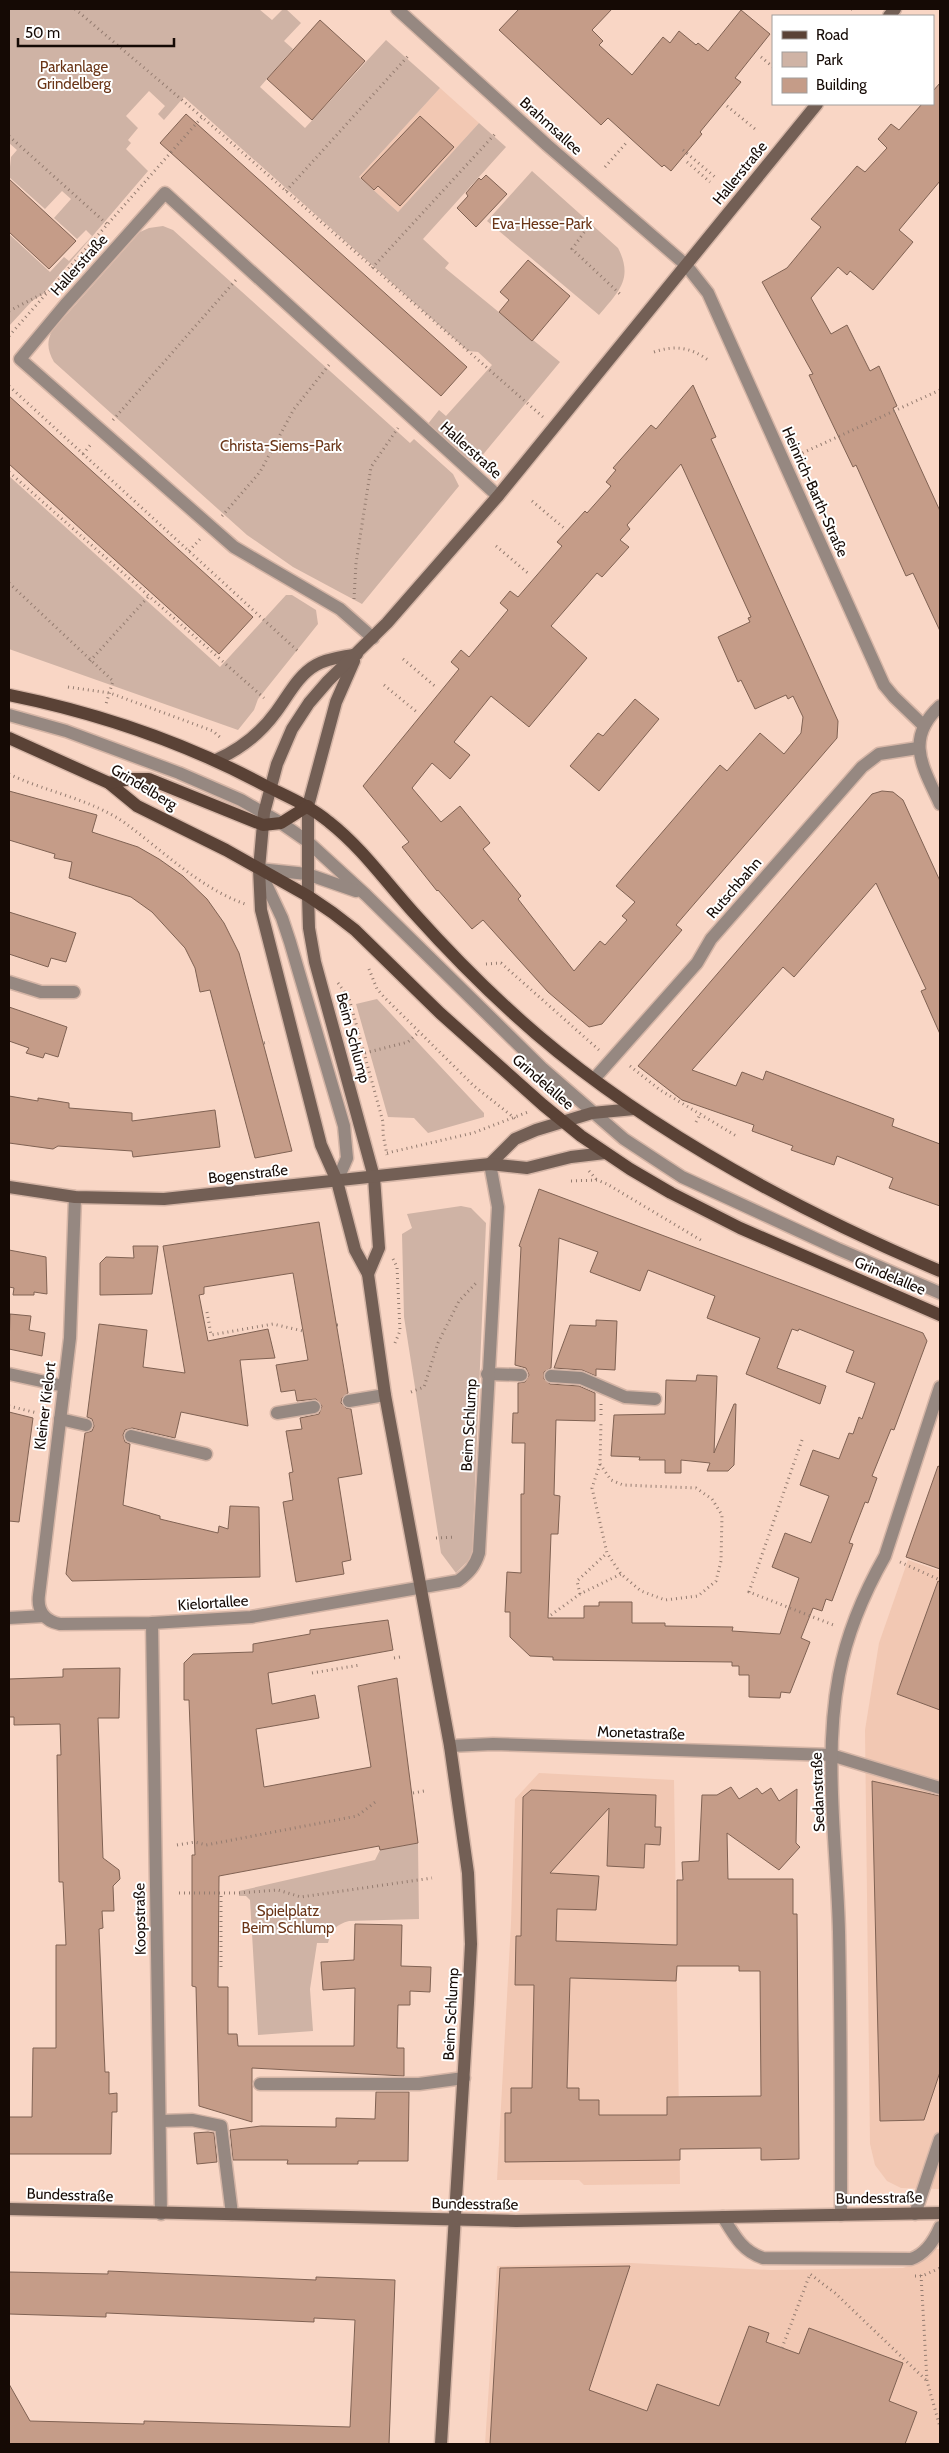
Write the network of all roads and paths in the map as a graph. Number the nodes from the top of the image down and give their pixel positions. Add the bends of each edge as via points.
1 (75, 9) edge
2 (397, 9) edge
3 (409, 55) dead end
4 (761, 57) dead end
5 (772, 66) edge
6 (817, 105) edge
7 (727, 106) dead end
8 (202, 117) junction
9 (754, 129) dead end
10 (495, 134) dead end
11 (9, 136) edge
12 (628, 142) dead end
13 (683, 150) dead end
14 (686, 162) dead end
15 (604, 167) dead end
16 (715, 177) dead end
17 (710, 182) dead end
18 (286, 191) junction
19 (592, 220) dead end
20 (107, 225) junction
21 (124, 239) junction
22 (686, 265) junction
23 (247, 268) junction
24 (372, 268) junction
25 (49, 290) junction
26 (620, 294) dead end
27 (65, 305) junction
28 (9, 312) edge
29 (9, 336) edge
30 (340, 352) junction
31 (654, 352) dead end
32 (708, 360) dead end
33 (9, 386) edge
34 (940, 390) edge
35 (408, 414) junction
36 (554, 428) junction
37 (102, 432) junction
38 (83, 454) junction
39 (782, 462) junction
40 (9, 472) edge
41 (498, 496) junction
42 (532, 501) dead end
43 (211, 527) junction
44 (564, 528) dead end
45 (496, 546) dead end
46 (189, 551) junction
47 (529, 574) dead end
48 (9, 583) edge
49 (148, 597) junction
50 (354, 600) dead end
51 (373, 638) junction
52 (300, 652) dead end
53 (357, 654) junction
54 (403, 659) dead end
55 (90, 661) junction
56 (384, 686) dead end
57 (68, 687) dead end
58 (437, 688) dead end
59 (110, 693) junction
60 (9, 695) edge
61 (264, 698) dead end
62 (106, 706) dead end
63 (940, 706) edge
64 (418, 713) dead end
65 (9, 715) edge
66 (924, 726) junction
67 (213, 731) dead end
68 (9, 738) edge
69 (918, 748) junction
70 (216, 760) junction
71 (9, 774) edge
72 (109, 784) junction
73 (271, 788) junction
74 (940, 804) edge
75 (308, 806) junction
76 (264, 819) junction
77 (280, 823) junction
78 (307, 841) junction
79 (259, 869) junction
80 (307, 874) junction
81 (366, 895) junction
82 (308, 896) junction
83 (246, 905) dead end
84 (501, 963) dead end
85 (367, 964) dead end
86 (9, 982) edge
87 (341, 986) dead end
88 (74, 992) dead end
89 (418, 1032) junction
90 (269, 1042) dead end
91 (264, 1043) dead end
92 (603, 1053) dead end
93 (365, 1054) junction
94 (630, 1066) dead end
95 (594, 1079) junction
96 (634, 1109) junction
97 (531, 1110) dead end
98 (592, 1112) junction
99 (701, 1113) junction
100 (514, 1118) junction
101 (563, 1121) junction
102 (696, 1122) dead end
103 (738, 1137) dead end
104 (605, 1153) junction
105 (490, 1164) junction
106 (586, 1169) dead end
107 (374, 1178) junction
108 (597, 1180) junction
109 (337, 1181) junction
110 (571, 1181) dead end
111 (9, 1187) edge
112 (75, 1198) junction
113 (704, 1242) dead end
114 (493, 1265) junction
115 (397, 1267) dead end
116 (940, 1271) edge
117 (368, 1274) junction
118 (940, 1293) edge
119 (206, 1312) dead end
120 (940, 1315) edge
121 (303, 1331) dead end
122 (400, 1331) dead end
123 (9, 1374) edge
124 (487, 1374) junction
125 (521, 1375) dead end
126 (551, 1376) dead end
127 (64, 1386) junction
128 (940, 1386) edge
129 (411, 1392) dead end
130 (385, 1396) junction
131 (655, 1399) dead end
132 (350, 1401) dead end
133 (9, 1406) edge
134 (314, 1407) dead end
135 (37, 1413) dead end
136 (277, 1413) dead end
137 (60, 1419) junction
138 (600, 1421) dead end
139 (86, 1425) dead end
140 (131, 1436) dead end
141 (802, 1440) dead end
142 (206, 1454) dead end
143 (600, 1464) junction
144 (454, 1537) dead end
145 (436, 1538) dead end
146 (607, 1553) junction
147 (885, 1556) junction
148 (621, 1574) junction
149 (940, 1580) edge
150 (420, 1589) junction
151 (580, 1594) junction
152 (551, 1615) dead end
153 (44, 1616) junction
154 (9, 1618) edge
155 (152, 1623) junction
156 (850, 1632) junction
157 (400, 1657) dead end
158 (394, 1658) dead end
159 (360, 1664) dead end
160 (312, 1673) dead end
161 (450, 1746) junction
162 (832, 1755) junction
163 (940, 1788) edge
164 (424, 1791) dead end
165 (413, 1793) dead end
166 (378, 1800) dead end
167 (177, 1845) dead end
168 (432, 1878) dead end
169 (179, 1893) dead end
170 (221, 1893) junction
171 (221, 1967) dead end
172 (464, 2078) junction
173 (260, 2084) dead end
174 (161, 2121) junction
175 (940, 2140) edge
176 (9, 2209) edge
177 (940, 2213) edge
178 (161, 2214) junction
179 (232, 2214) junction
180 (914, 2214) junction
181 (840, 2215) junction
182 (723, 2217) junction
183 (455, 2220) junction
184 (940, 2227) edge
185 (910, 2260) junction
186 (782, 2348) dead end
187 (928, 2381) junction
188 (939, 2419) edge
189 (940, 2427) edge
190 (441, 2444) edge

1 - 8 path
2 - 22 street, Brahmsallee
3 - 18 path
4 - 5 path
6 - 22 main road, Hallerstraße
7 - 9 path
8 - 18 path
8 - 20 path
10 - 24 path
11 - 20 path
12 - 15 path
13 - 16 path
14 - 17 path
18 - 24 path
19 - 26 path via 572,249
20 - 21 path
20 - 25 path
21 - 23 street, Hallerstraße via 165,193
21 - 27 street, Hallerstraße
22 - 36 main road, Hallerstraße
22 - 39 street, Heinrich-Barth-Straße via 716,306
23 - 30 street, Hallerstraße
23 - 37 path
24 - 36 path
25 - 27 path
25 - 28 path
25 - 29 path
27 - 37 street, Hallerstraße via 20,360
30 - 35 street, Hallerstraße
30 - 43 path via 294,409 260,472
31 - 32 path via 684,348
33 - 38 path
34 - 39 path
35 - 41 street, Hallerstraße
35 - 50 path via 371,467 356,563
36 - 41 main road, Hallerstraße
37 - 38 path
37 - 43 street, Hallerstraße
38 - 46 path
39 - 66 street, Heinrich-Barth-Straße via 884,684
40 - 49 path
41 - 51 main road, Hallerstraße
42 - 44 path
43 - 46 path
43 - 51 street, Hallerstraße via 234,548 340,609
45 - 47 path
46 - 52 path
48 - 55 path
49 - 55 path
49 - 61 path
51 - 53 main road, Hallerstraße
53 - 70 main road via 315,665 295,685 265,726 239,749
53 - 73 main road, Hallerstraße via 328,680 300,715 281,756
53 - 75 main road, Hallerstraße via 336,702
54 - 58 path
55 - 59 path via 113,681
56 - 64 path
57 - 59 path
59 - 62 path
59 - 67 path
60 - 70 main road via 115,722
63 - 66 street
65 - 76 street via 66,731 178,773
66 - 69 street
68 - 72 main road, Grindelberg
69 - 74 street via 923,768
69 - 95 street, Rutschbahn via 879,754 862,767 711,939 697,963
70 - 73 main road
71 - 83 path via 124,823 229,898
72 - 76 main road via 150,779
72 - 79 main road, Grindelberg via 137,806
73 - 75 main road, Grindelallee
73 - 76 main road, Beim Schlump
75 - 77 main road
75 - 78 main road, Beim Schlump
75 - 95 main road, Grindelallee via 351,841 418,918 512,1012
76 - 77 main road
76 - 79 main road, Beim Schlump
77 - 78 street, Grindelallee
78 - 80 main road, Beim Schlump
78 - 81 street, Grindelallee
79 - 80 street, Grindelallee
79 - 82 main road, Grindelallee
79 - 109 main road, Beim Schlump via 261,910 270,951 321,1145
79 - 109 street via 290,942 345,1133 347,1158
80 - 81 street, Grindelallee
80 - 82 main road, Beim Schlump
81 - 98 street, Grindelallee
82 - 101 main road, Grindelallee via 355,930 440,1013
82 - 107 main road, Beim Schlump via 315,962
84 - 92 path
85 - 89 path via 377,989
86 - 88 street via 41,992
87 - 93 path via 349,998
89 - 93 path via 408,1042
89 - 100 path via 474,1086
90 - 91 path
93 - 100 path via 383,1122 387,1153 473,1133
94 - 99 path via 660,1090
95 - 96 main road, Grindelallee
96 - 98 main road
96 - 116 main road, Grindelallee via 820,1215
97 - 100 path
98 - 101 main road
98 - 118 street, Grindelallee via 624,1139 682,1177
99 - 102 path
99 - 103 path
101 - 104 main road, Grindelallee
101 - 105 main road via 515,1139
104 - 105 main road, Bogenstraße via 527,1168
104 - 120 main road, Grindelallee via 671,1194 740,1228
105 - 107 main road, Bogenstraße
105 - 114 street, Beim Schlump via 498,1207
106 - 108 path
107 - 109 main road, Bogenstraße
107 - 117 main road, Beim Schlump via 379,1248
108 - 110 path
108 - 113 path
109 - 112 main road, Bogenstraße via 164,1199
109 - 117 main road, Beim Schlump via 355,1250
111 - 112 main road, Bogenstraße
112 - 127 street, Kleiner Kielort via 72,1307
114 - 124 street, Beim Schlump
114 - 129 path via 458,1301 438,1343 424,1386
115 - 122 path
117 - 130 main road, Beim Schlump
119 - 121 path via 211,1335 273,1324
123 - 127 street
124 - 125 street
124 - 150 street, Beim Schlump via 476,1562 458,1581
126 - 131 street via 581,1378 625,1397
127 - 137 street, Kleiner Kielort
128 - 147 street, Sedanstraße
130 - 132 street
130 - 150 main road, Beim Schlump
133 - 135 path
134 - 136 street
137 - 139 street
137 - 153 street, Kleiner Kielort via 38,1599
138 - 143 path
140 - 142 street
141 - 156 path via 749,1592
143 - 146 path via 592,1488
143 - 148 path via 611,1480 623,1484 696,1488 712,1499 722,1515 721,1561 716,1581 698,1596 665,1600 640,1591
144 - 145 path
146 - 148 path
146 - 151 path via 578,1582
147 - 149 path
147 - 156 street, Sedanstraße
148 - 151 path
150 - 155 street, Kielortallee via 280,1614
150 - 161 main road, Beim Schlump
151 - 152 path
153 - 154 street, Kielortallee
153 - 155 street, Kielortallee via 60,1624
155 - 174 street, Koopstraße
156 - 162 street, Sedanstraße via 836,1698
157 - 158 path
159 - 160 path
161 - 162 street, Monetastraße via 493,1744
161 - 172 main road, Beim Schlump via 471,1908
162 - 163 street, Monetastraße
162 - 181 street, Sedanstraße via 842,2034
164 - 165 path
166 - 167 path via 357,1816 206,1846 195,1842
168 - 170 path via 301,1897 278,1890
169 - 170 path
170 - 171 path
172 - 173 street via 419,2084
172 - 183 main road, Beim Schlump
174 - 178 street, Koopstraße
174 - 179 street via 192,2120 221,2126
175 - 180 street
176 - 178 main road, Bundesstraße
177 - 180 main road, Bundesstraße
178 - 179 main road, Bundesstraße
179 - 183 main road, Bundesstraße
180 - 181 main road, Bundesstraße
181 - 182 main road, Bundesstraße
182 - 183 main road, Bundesstraße
182 - 185 street via 740,2245 763,2258
183 - 190 main road, Beim Schlump
184 - 185 street via 935,2240 923,2253
185 - 187 path via 922,2276
186 - 187 path via 810,2274 835,2293
187 - 188 path
188 - 189 path

